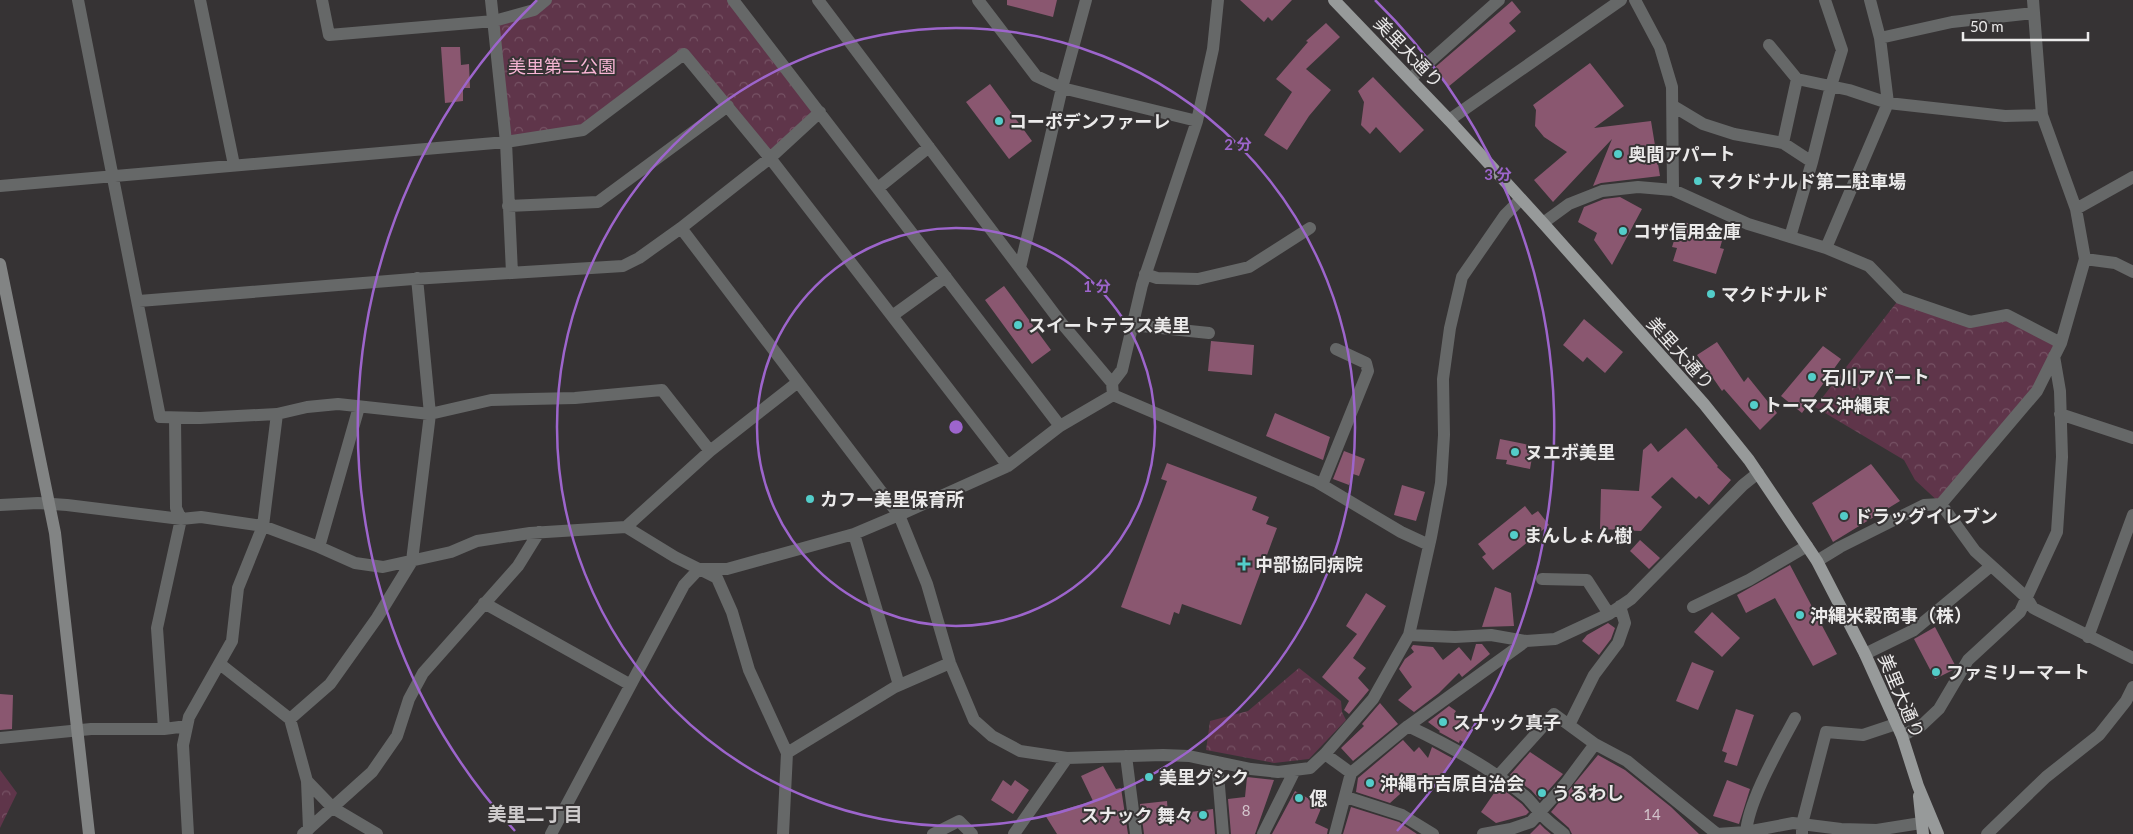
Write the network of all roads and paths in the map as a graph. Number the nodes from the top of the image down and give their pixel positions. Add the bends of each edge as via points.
1 (78, 0) edge
2 (200, 0) edge
3 (322, 0) edge
4 (491, 0) edge
5 (546, 0) edge
6 (733, 0) edge
7 (818, 0) edge
8 (978, 0) edge
9 (1086, 0) edge
10 (1218, 0) edge
11 (1334, 0) edge
12 (1499, 0) edge
13 (1621, 0) edge
14 (1634, 0) edge
15 (1825, 0) edge
16 (1870, 0) edge
17 (2033, 6) edge
18 (494, 20) junction
19 (1880, 38) junction
20 (1769, 45) dead end
21 (1410, 79) junction
22 (1798, 80) junction
23 (1830, 86) junction
24 (1062, 88) junction
25 (1888, 104) junction
26 (728, 106) junction
27 (1673, 106) junction
28 (820, 112) junction
29 (2042, 114) junction
30 (1449, 120) junction
31 (1197, 121) junction
32 (506, 142) junction
33 (1784, 143) junction
34 (929, 147) junction
35 (770, 158) junction
36 (1812, 162) junction
37 (234, 165) junction
38 (112, 176) junction
39 (2133, 177) edge
40 (0, 186) edge
41 (878, 188) junction
42 (1673, 190) junction
43 (1521, 199) junction
44 (508, 206) junction
45 (2076, 210) junction
46 (1543, 224) junction
47 (682, 228) junction
48 (1310, 228) dead end
49 (1790, 237) junction
50 (1826, 248) junction
51 (2085, 259) junction
52 (0, 264) edge
53 (1020, 268) junction
54 (2133, 272) edge
55 (512, 273) junction
56 (1145, 274) junction
57 (946, 277) junction
58 (417, 278) junction
59 (139, 301) junction
60 (892, 316) junction
61 (1132, 325) junction
62 (1209, 334) dead end
63 (2061, 343) junction
64 (1336, 348) dead end
65 (2054, 356) junction
66 (798, 382) junction
67 (1112, 389) junction
68 (359, 407) junction
69 (277, 414) junction
70 (430, 414) junction
71 (2060, 414) junction
72 (176, 418) junction
73 (1060, 426) junction
74 (2133, 438) edge
75 (710, 451) junction
76 (1008, 466) junction
77 (1758, 473) junction
78 (1322, 485) junction
79 (50, 504) junction
80 (1940, 504) junction
81 (0, 505) edge
82 (899, 515) junction
83 (2133, 515) edge
84 (181, 519) junction
85 (264, 526) junction
86 (626, 527) junction
87 (538, 532) junction
88 (854, 534) junction
89 (1429, 545) junction
90 (1806, 546) junction
91 (319, 547) junction
92 (412, 561) junction
93 (1817, 561) junction
94 (1991, 566) junction
95 (699, 569) junction
96 (1542, 579) dead end
97 (2027, 598) junction
98 (484, 603) junction
99 (1620, 606) junction
100 (1693, 607) dead end
101 (1609, 614) junction
102 (1409, 635) junction
103 (2088, 637) junction
104 (1526, 641) junction
105 (1866, 654) junction
106 (2133, 658) edge
107 (950, 663) junction
108 (220, 664) junction
109 (629, 684) junction
110 (900, 685) junction
111 (2133, 687) edge
112 (1795, 718) dead end
113 (290, 719) junction
114 (1569, 725) junction
115 (187, 726) junction
116 (1408, 726) junction
117 (164, 728) junction
118 (78, 730) junction
119 (1899, 730) junction
120 (0, 738) edge
121 (1595, 744) junction
122 (787, 753) junction
123 (1325, 754) junction
124 (1126, 756) junction
125 (1067, 758) junction
126 (1217, 762) junction
127 (1295, 770) junction
128 (1351, 773) junction
129 (1498, 776) junction
130 (307, 781) junction
131 (1918, 786) junction
132 (1346, 797) junction
133 (333, 808) junction
134 (1541, 813) junction
135 (1802, 829) edge
136 (1922, 829) edge
137 (306, 832) edge
138 (1867, 832) edge
139 (1746, 833) edge
140 (89, 834) edge
141 (188, 834) edge
142 (377, 834) edge
143 (551, 834) edge
144 (783, 834) edge
145 (933, 834) edge
146 (972, 834) edge
147 (1014, 834) edge
148 (1136, 834) edge
149 (1223, 834) edge
150 (1263, 834) edge
151 (1335, 834) edge
152 (1433, 834) edge
153 (1483, 834) edge
154 (1564, 834) edge
155 (1717, 834) edge
156 (1938, 834) edge
157 (1987, 834) edge

1 - 38 street
2 - 37 street
3 - 18 street via 329,35
4 - 18 street
5 - 18 street via 534,10
6 - 28 street
7 - 34 street
8 - 24 street via 1036,76
9 - 24 street
10 - 31 street
11 - 21 main road, 美里大通り
12 - 21 street
13 - 30 street
14 - 27 street via 1660,47 1672,87
15 - 23 street via 1842,50
16 - 19 street
17 - 19 street
17 - 29 street
18 - 32 street
19 - 25 street
20 - 22 street
21 - 30 main road, 美里大通り
22 - 23 street
22 - 33 street
23 - 25 street
23 - 36 street
24 - 31 street
24 - 53 street
25 - 29 street via 2005,116
25 - 50 street
26 - 32 street via 684,54 583,130
26 - 35 street
26 - 44 street via 598,202
27 - 33 street via 1703,124 1734,134
27 - 42 street
28 - 35 street
28 - 41 street
29 - 45 street
30 - 43 main road, 美里大通り
31 - 56 street
32 - 37 street
32 - 44 street
33 - 36 street
34 - 41 street
34 - 53 street
35 - 47 street
35 - 60 street
36 - 49 street
37 - 38 street
38 - 40 street
38 - 59 street
39 - 45 street
41 - 57 street
42 - 46 street via 1638,187 1602,191 1569,204
42 - 49 street via 1748,224
43 - 46 main road, 美里大通り
43 - 89 street via 1505,215 1462,277 1443,379 1441,483
44 - 55 street
45 - 51 street
46 - 77 main road, 美里大通り via 1704,404
47 - 55 street via 623,266
47 - 66 street
48 - 56 street via 1248,267 1198,279 1158,278
49 - 50 street
50 - 63 street via 1869,266 1900,298 1970,322 2007,315
51 - 54 street via 2115,263
51 - 63 street
52 - 79 street
53 - 67 street
55 - 58 street
56 - 61 street
57 - 60 street
57 - 73 street
58 - 59 street
58 - 70 street
59 - 72 street via 160,417
60 - 76 street
61 - 62 street
61 - 67 street via 1122,370
63 - 65 street
64 - 78 street via 1366,363 1368,371
65 - 71 street
65 - 80 street via 2037,391
66 - 75 street
66 - 82 street
67 - 73 street
67 - 78 street
68 - 69 street via 338,404
68 - 70 street
68 - 91 street
69 - 72 street
69 - 85 street
70 - 75 street via 490,400 574,398 662,390
70 - 92 street
71 - 74 street
71 - 97 street via 2062,457 2057,532
72 - 84 street via 176,508
73 - 76 street
75 - 86 street
76 - 82 street
77 - 90 main road, 美里大通り
77 - 99 street via 1660,571
78 - 89 street
79 - 81 street
79 - 84 street
79 - 118 street
80 - 93 street via 1924,505
80 - 94 street via 1975,551
82 - 88 street
82 - 107 street via 927,584
83 - 103 street
84 - 85 street via 201,517
84 - 117 street via 157,628
85 - 91 street
85 - 108 street via 238,588 232,641
86 - 87 street
86 - 95 street
87 - 92 street via 477,541 450,552
87 - 98 street via 518,566
88 - 95 street via 727,569
88 - 110 street
89 - 102 street
90 - 93 main road, 美里大通り
90 - 100 street via 1749,580
91 - 92 street via 355,563 383,567
92 - 113 street via 330,684
93 - 105 main road, 美里大通り
94 - 97 street
94 - 105 street via 1914,630
95 - 109 street via 684,585
95 - 122 street via 717,578 732,612 749,670
96 - 101 street via 1587,580
97 - 103 street via 2032,608
97 - 119 street via 2020,612 1968,660 1939,709 1922,725
98 - 109 street
98 - 133 street via 423,672 409,699 397,736 372,772
99 - 101 street
99 - 114 street via 1625,623 1618,643 1594,675
101 - 104 street via 1555,639
102 - 104 street via 1491,635
102 - 123 street via 1373,699
103 - 106 street
104 - 116 street
105 - 119 main road, 美里大通り
107 - 110 street
107 - 125 street via 974,720 992,736 1020,751
108 - 113 street
108 - 115 street via 189,716
109 - 143 street
110 - 122 street
111 - 157 street via 2099,736 2046,777
112 - 139 street via 1754,802
113 - 130 street
114 - 121 street
114 - 129 street via 1554,714
115 - 117 street
115 - 141 street via 183,745
116 - 128 street
116 - 129 street via 1453,748
117 - 118 street
118 - 120 street
118 - 140 street
119 - 131 main road, 美里大通り
119 - 135 street via 1863,735 1826,732
121 - 134 street
121 - 155 street via 1627,761
122 - 144 street
123 - 127 street via 1310,768
123 - 128 street
124 - 125 street
124 - 126 street via 1172,755
124 - 148 street
125 - 147 street
126 - 127 street via 1278,772
126 - 149 street
127 - 150 street
128 - 132 street
129 - 134 street
130 - 133 street
130 - 137 street
131 - 136 main road, 美里大通り
131 - 156 main road, 美里大通り
132 - 151 street
132 - 152 street via 1402,815
133 - 137 street
133 - 142 street
134 - 153 street via 1531,822 1512,829
134 - 154 street
135 - 138 street
135 - 139 street via 1794,823
136 - 138 street
139 - 155 street
145 - 146 street via 959,821

